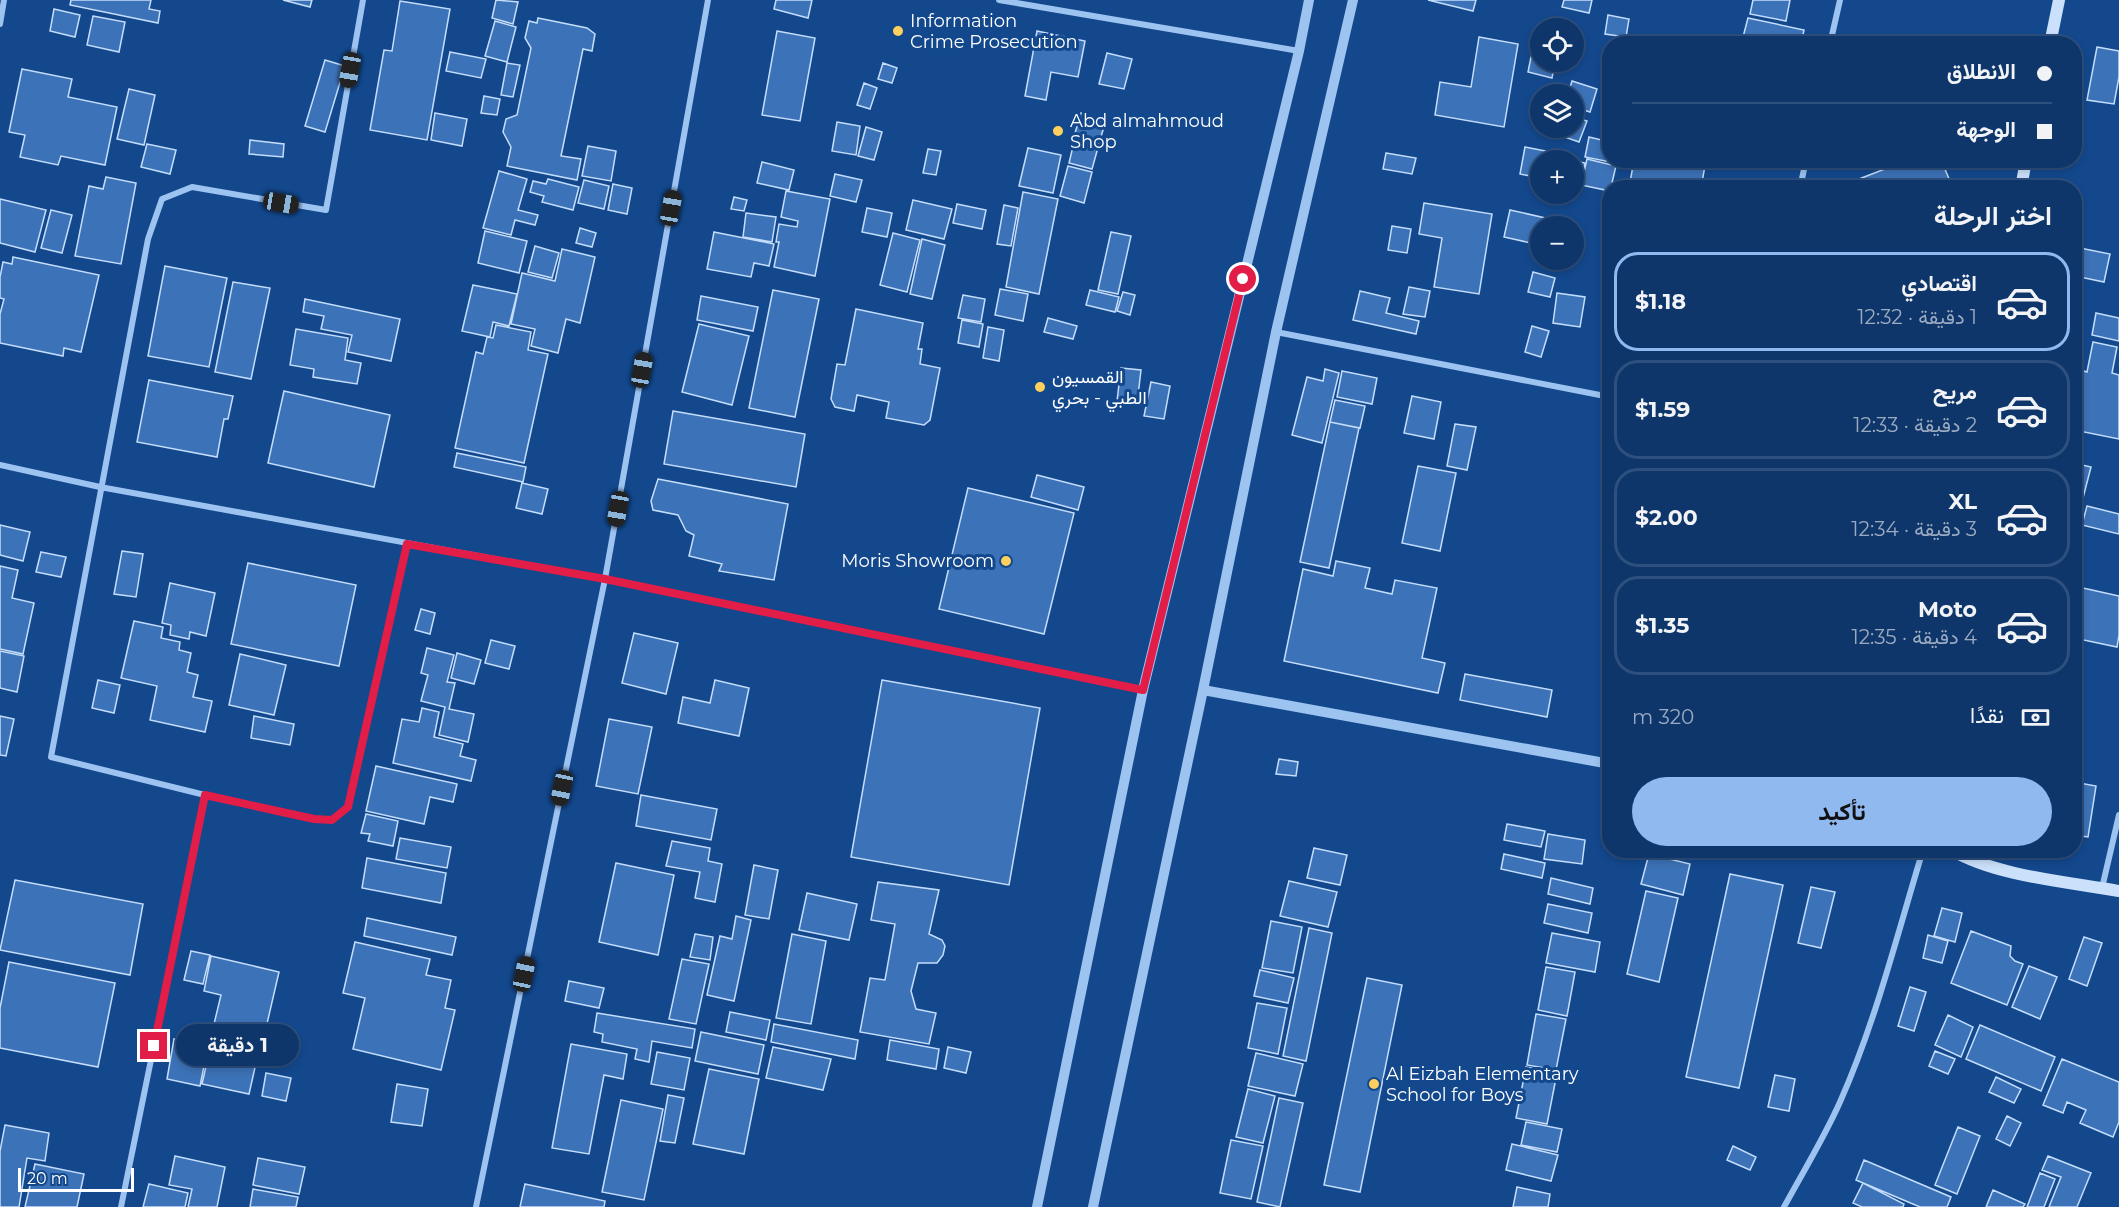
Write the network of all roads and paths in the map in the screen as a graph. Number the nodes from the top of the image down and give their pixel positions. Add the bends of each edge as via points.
1 (4, 0) edge
2 (363, 0) edge
3 (708, 0) edge
4 (999, 0) edge
5 (1309, 0) edge
6 (1353, 0) edge
7 (1840, 0) edge
8 (2059, 0) edge
9 (0, 24) edge
10 (1832, 36) edge
11 (2052, 36) edge
12 (1299, 51) junction
13 (1276, 332) junction
14 (1602, 395) edge
15 (0, 465) edge
16 (100, 487) junction
17 (407, 544) junction
18 (605, 579) junction
19 (1143, 690) junction
20 (1203, 690) junction
21 (1602, 763) edge
22 (205, 795) junction
23 (2119, 814) edge
24 (1921, 858) edge
25 (1965, 858) edge
26 (2102, 888) junction
27 (2119, 891) edge
28 (121, 1207) edge
29 (476, 1207) edge
30 (1036, 1207) edge
31 (1093, 1207) edge
32 (1785, 1207) edge

1 - 9 street
2 - 16 street via 326,210 192,187 162,199 148,239
3 - 18 street
4 - 12 street
5 - 12 street
6 - 13 street
7 - 10 street
8 - 11 main road
12 - 19 street
13 - 14 street
13 - 20 street
15 - 16 street
16 - 17 street
16 - 22 street via 51,757
17 - 18 street
17 - 22 street via 348,807 332,820 314,819
18 - 19 street
18 - 29 street
19 - 30 street
20 - 21 street
20 - 31 street
22 - 28 street
23 - 26 street
24 - 32 street via 1856,1063
25 - 26 main road via 2009,872
26 - 27 main road

